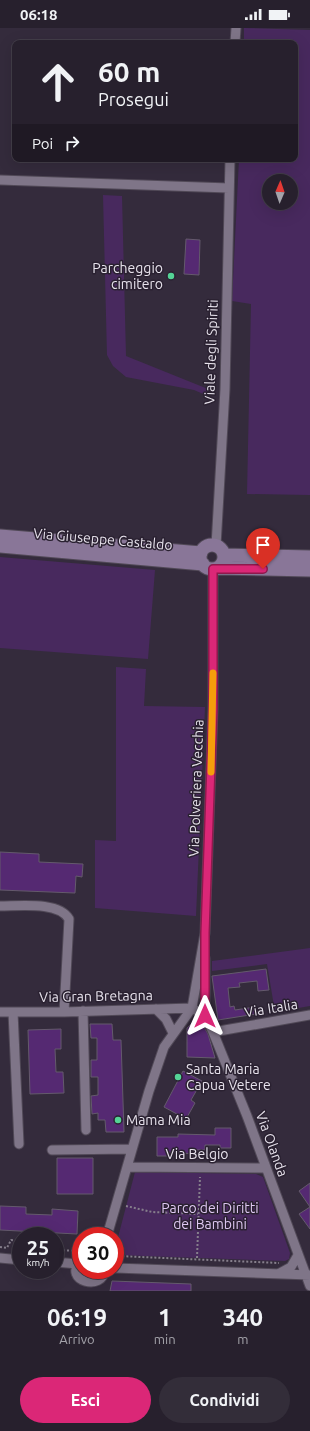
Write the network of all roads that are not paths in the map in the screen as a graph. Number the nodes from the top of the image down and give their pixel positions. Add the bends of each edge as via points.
1 (236, 28) edge
2 (235, 40) edge
3 (230, 162) edge
4 (0, 180) edge
5 (229, 188) junction
6 (0, 536) edge
7 (0, 546) edge
8 (220, 550) junction
9 (310, 557) edge
10 (208, 564) junction
11 (310, 570) edge
12 (0, 906) edge
13 (205, 933) junction
14 (192, 1008) junction
15 (156, 1009) junction
16 (83, 1011) junction
17 (0, 1012) edge
18 (13, 1012) junction
19 (64, 1012) junction
20 (310, 1015) edge
21 (205, 1016) junction
22 (213, 1032) junction
23 (173, 1034) junction
24 (86, 1130) dead end
25 (19, 1144) dead end
26 (132, 1149) junction
27 (52, 1150) dead end
28 (127, 1167) junction
29 (266, 1168) junction
30 (110, 1227) edge
31 (298, 1255) junction
32 (0, 1258) edge
33 (12, 1259) edge
34 (124, 1268) edge
35 (279, 1274) junction
36 (308, 1275) edge
37 (79, 1279) edge
38 (102, 1279) edge
39 (310, 1286) edge
40 (88, 1288) edge

1 - 2 street
3 - 5 street, Viale degli Spiriti
4 - 5 street
5 - 8 street, Viale degli Spiriti
6 - 10 street, Via Giuseppe Castaldo
7 - 10 street, Via Giuseppe Castaldo
8 - 9 street
8 - 10 street via 222,563
8 - 10 street via 205,547
10 - 11 street
10 - 13 street, Via Polveriera Vecchia via 213,709
12 - 19 street via 54,908 66,914 68,919
13 - 14 street, Via Polveriera Vecchia
13 - 21 street
14 - 15 street, Via Gran Bretagna
14 - 21 street
14 - 23 street
15 - 16 street, Via Gran Bretagna
15 - 23 street via 166,1019
16 - 19 street, Via Gran Bretagna
16 - 24 street
17 - 18 street, Via Gran Bretagna
18 - 19 street, Via Gran Bretagna
18 - 25 street
20 - 22 street, Via Italia
21 - 22 street, Via Olanda
22 - 29 street, Via Olanda
23 - 26 street via 164,1046
26 - 27 street
26 - 28 street
28 - 29 street, Via Belgio
28 - 30 street
29 - 31 street, Via Olanda
31 - 35 street via 291,1267
31 - 36 street, Via Olanda
32 - 33 street
34 - 35 street
35 - 36 street
36 - 39 street, Via Olanda
37 - 40 street
38 - 40 street

